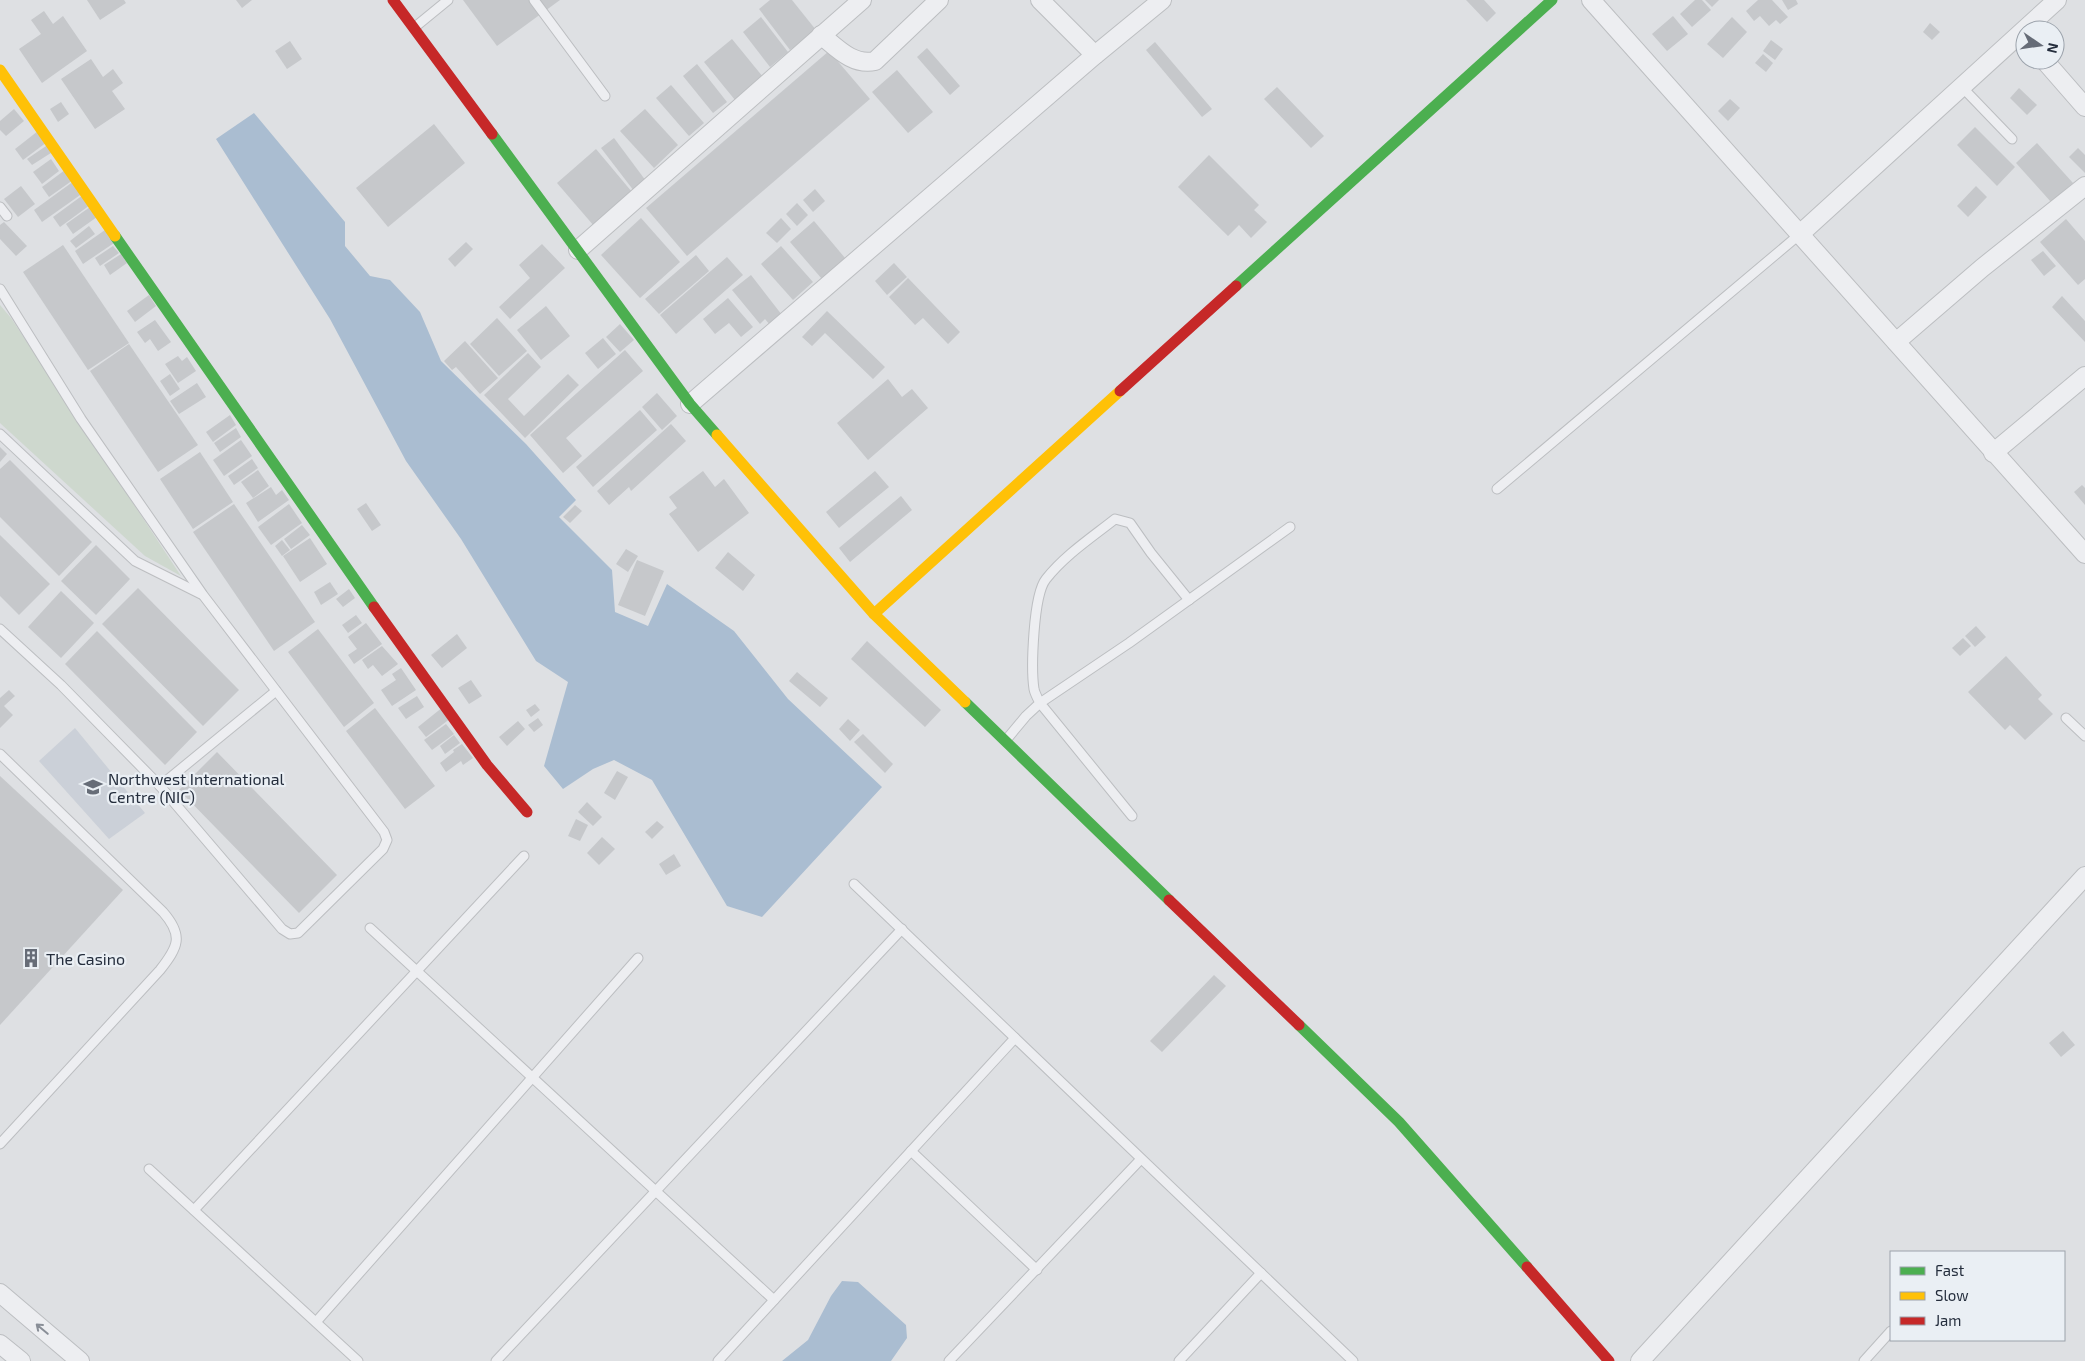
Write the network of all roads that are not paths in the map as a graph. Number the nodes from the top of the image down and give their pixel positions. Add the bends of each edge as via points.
1 (393, 0) edge
2 (448, 0) edge
3 (534, 0) edge
4 (862, 0) edge
5 (940, 0) edge
6 (1040, 0) edge
7 (1162, 0) edge
8 (1552, 0) edge
9 (1591, 0) edge
10 (2057, 0) edge
11 (2038, 20) edge
12 (415, 27) junction
13 (821, 35) junction
14 (2015, 42) edge
15 (1095, 55) junction
16 (0, 70) edge
17 (2053, 70) edge
18 (1961, 86) junction
19 (605, 96) dead end
20 (2085, 107) edge
21 (2012, 139) dead end
22 (2085, 186) edge
23 (0, 207) edge
24 (7, 216) dead end
25 (1800, 234) junction
26 (578, 250) junction
27 (0, 289) edge
28 (1896, 342) junction
29 (2085, 376) edge
30 (690, 404) junction
31 (0, 434) edge
32 (1993, 453) junction
33 (1497, 489) dead end
34 (1290, 527) dead end
35 (2085, 554) edge
36 (203, 595) junction
37 (1189, 600) junction
38 (874, 614) junction
39 (0, 629) edge
40 (276, 691) junction
41 (1040, 704) junction
42 (2066, 718) dead end
43 (2085, 736) edge
44 (1006, 741) junction
45 (0, 754) edge
46 (160, 786) junction
47 (527, 812) dead end
48 (1132, 816) dead end
49 (524, 856) dead end
50 (2085, 876) edge
51 (854, 884) dead end
52 (370, 928) dead end
53 (902, 929) junction
54 (638, 958) dead end
55 (417, 971) junction
56 (1014, 1038) junction
57 (532, 1077) junction
58 (0, 1144) edge
59 (911, 1151) junction
60 (1141, 1159) junction
61 (149, 1169) dead end
62 (656, 1192) junction
63 (194, 1210) junction
64 (1037, 1270) junction
65 (1261, 1273) junction
66 (0, 1293) edge
67 (774, 1300) junction
68 (316, 1322) junction
69 (1890, 1332) edge
70 (0, 1344) edge
71 (21, 1361) edge
72 (80, 1361) edge
73 (358, 1361) edge
74 (496, 1361) edge
75 (718, 1361) edge
76 (949, 1361) edge
77 (1179, 1361) edge
78 (1353, 1361) edge
79 (1609, 1361) edge
80 (1640, 1361) edge
81 (1864, 1361) edge

1 - 12 street
2 - 12 lane
3 - 19 lane
4 - 13 street
5 - 13 street via 875,61 856,61
6 - 15 street
7 - 15 street
8 - 38 street
9 - 25 street
10 - 11 street
12 - 26 street
13 - 26 street
14 - 18 street
15 - 30 street
16 - 47 street via 314,523 487,765
17 - 20 street
18 - 21 lane
18 - 25 street
22 - 28 street
23 - 24 lane
25 - 28 street
25 - 33 lane
26 - 30 street
27 - 36 lane via 81,419
28 - 32 street
29 - 32 street
30 - 38 street
31 - 36 lane via 135,561
32 - 35 street
34 - 37 lane
36 - 40 lane
37 - 41 lane
37 - 41 lane via 1130,523 1115,519 1068,556 1044,581 1036,614 1033,658 1034,691
38 - 44 street
39 - 46 lane via 61,685
40 - 46 lane
40 - 46 lane via 387,840 383,849 298,933 290,934 282,929
41 - 44 lane
41 - 48 lane
42 - 43 lane
44 - 79 street via 1399,1122
45 - 58 lane via 163,912 178,936 173,953 160,970
49 - 55 lane
50 - 80 street
51 - 53 lane
52 - 55 lane
53 - 56 lane
53 - 62 lane
54 - 57 lane
55 - 57 lane
55 - 63 lane
56 - 59 lane
56 - 60 lane
57 - 62 lane
57 - 68 lane
59 - 64 lane
59 - 67 lane
60 - 64 lane
60 - 65 lane
61 - 63 lane
62 - 67 lane
62 - 74 lane
63 - 68 lane
64 - 76 lane
65 - 77 lane
65 - 78 lane
72 -> 66 street
67 - 75 lane
68 - 73 lane
69 - 81 lane
70 - 71 street

